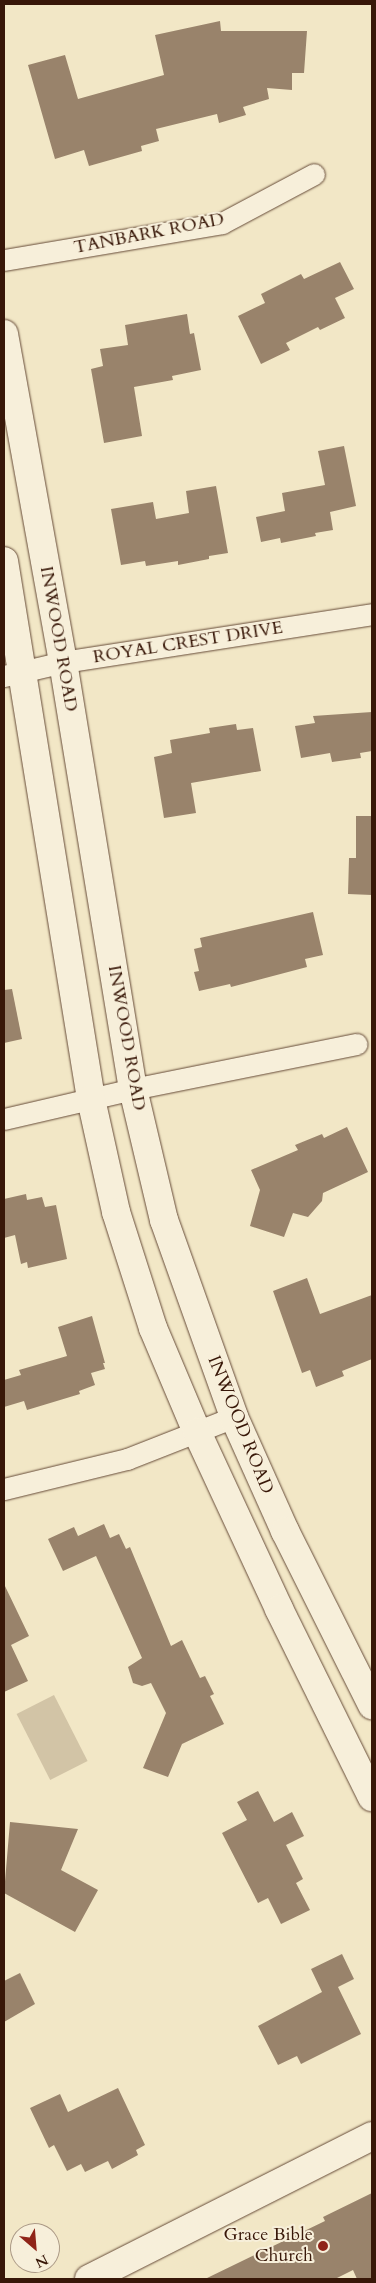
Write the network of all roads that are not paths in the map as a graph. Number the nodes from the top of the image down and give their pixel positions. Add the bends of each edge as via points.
1 (314, 174) dead end
2 (4, 260) edge
3 (4, 334) edge
4 (4, 561) edge
5 (372, 614) edge
6 (63, 662) junction
7 (13, 674) edge
8 (358, 1044) dead end
9 (133, 1089) junction
10 (91, 1099) junction
11 (4, 1119) edge
12 (234, 1417) junction
13 (197, 1432) junction
14 (4, 1489) edge
15 (372, 1705) edge
16 (372, 1797) edge
17 (372, 2136) edge
18 (89, 2279) edge

1 - 2 street, TANBARK ROAD via 222,223
3 - 6 main road, INWOOD ROAD
4 - 7 main road
5 - 6 street, ROYAL CREST DRIVE
6 - 7 street, ROYAL CREST DRIVE
6 - 9 main road, INWOOD ROAD
7 - 10 main road
8 - 9 street
9 - 10 street
9 - 12 main road, INWOOD ROAD via 164,1220
10 - 11 street
10 - 13 main road via 116,1212 150,1319
12 - 13 street
12 - 15 main road, INWOOD ROAD via 285,1531
13 - 14 street via 128,1460
13 - 16 main road via 279,1609
17 - 18 main road

